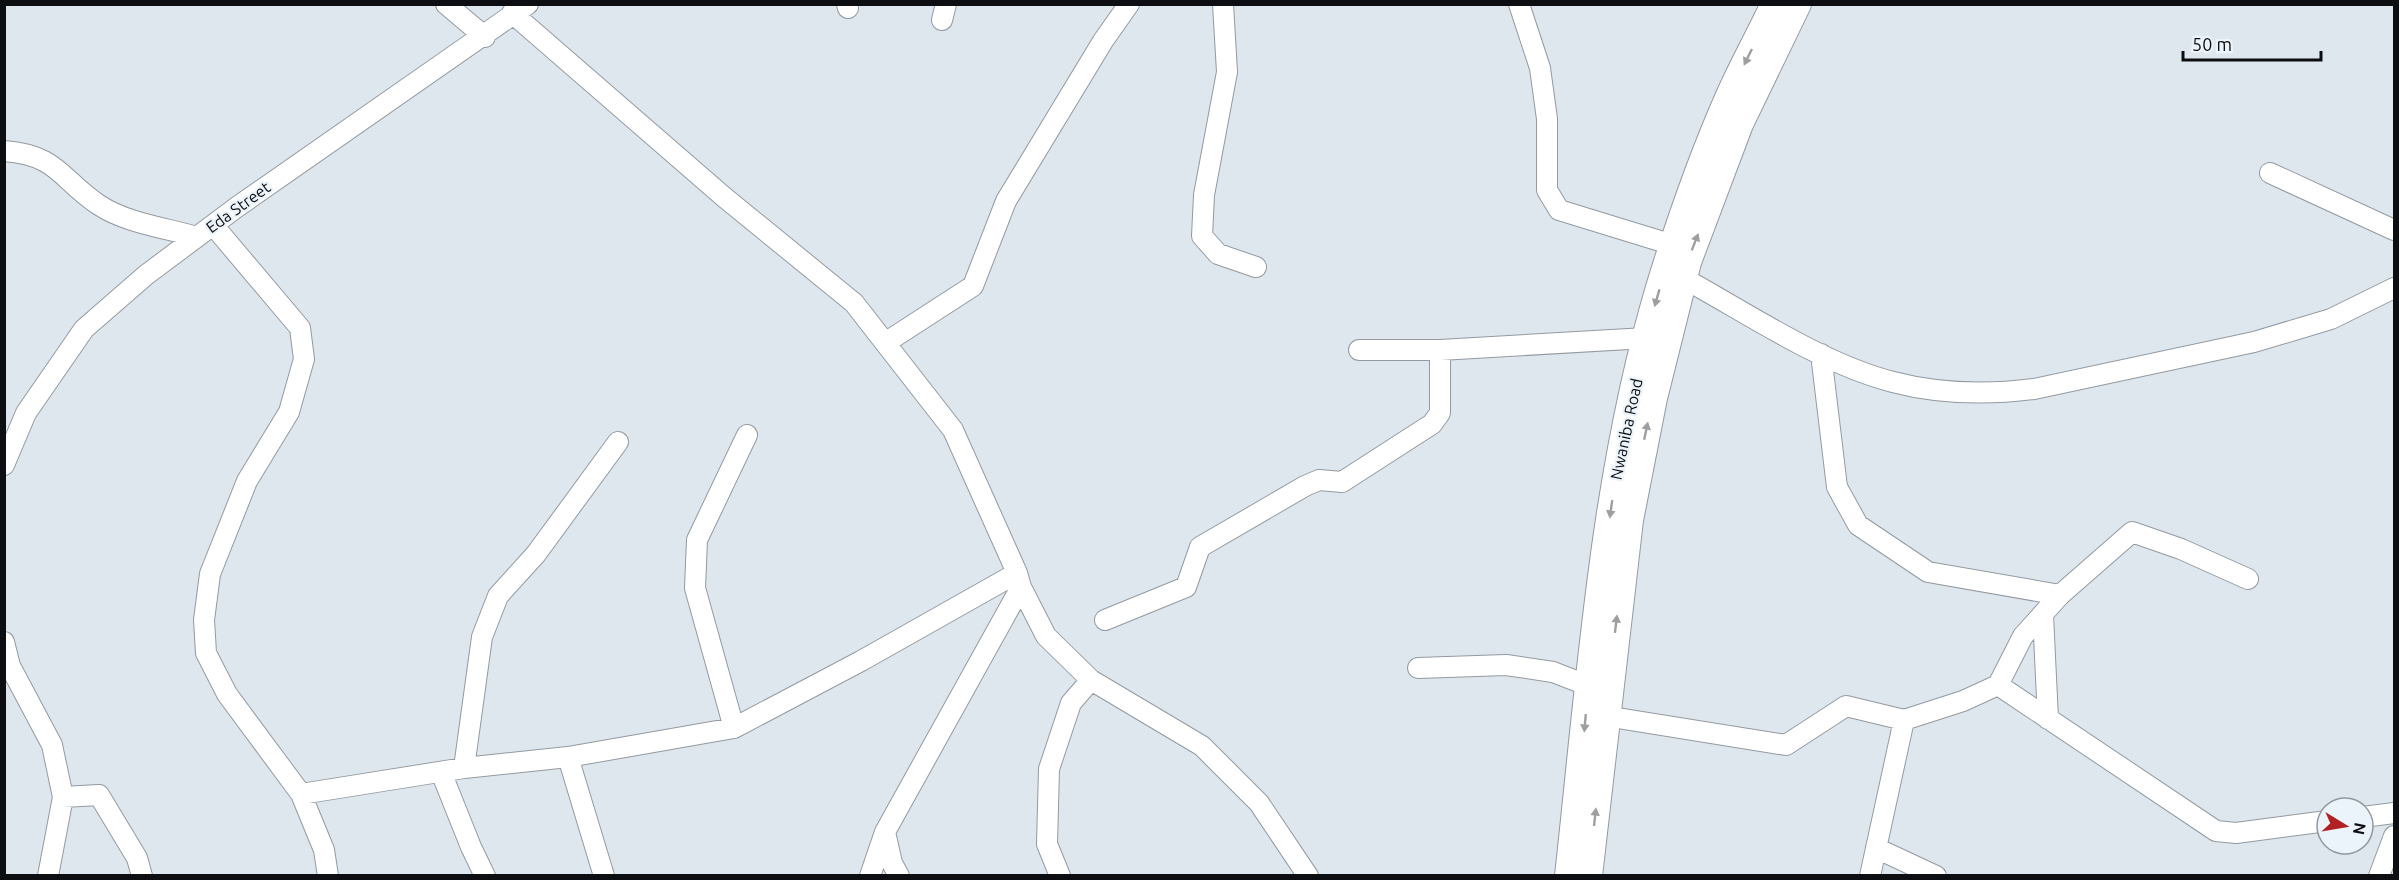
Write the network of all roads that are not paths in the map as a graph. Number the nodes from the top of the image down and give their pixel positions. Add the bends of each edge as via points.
1 (446, 4) edge
2 (1129, 4) edge
3 (1223, 4) edge
4 (1519, 4) edge
5 (1774, 4) edge
6 (1798, 4) edge
7 (520, 9) edge
8 (485, 36) junction
9 (4, 151) edge
10 (2270, 173) dead end
11 (2394, 230) edge
12 (205, 231) junction
13 (1673, 245) junction
14 (1256, 267) dead end
15 (1683, 278) junction
16 (2394, 288) edge
17 (1646, 338) junction
18 (885, 343) junction
19 (1359, 350) dead end
20 (1440, 350) junction
21 (1821, 354) junction
22 (11, 432) edge
23 (747, 435) dead end
24 (618, 442) dead end
25 (4, 465) edge
26 (2248, 579) dead end
27 (1019, 580) junction
28 (2060, 595) junction
29 (2043, 615) junction
30 (1105, 621) dead end
31 (4, 642) edge
32 (1418, 668) dead end
33 (1091, 680) junction
34 (1998, 685) junction
35 (1588, 686) junction
36 (1605, 716) junction
37 (2048, 719) junction
38 (1904, 720) junction
39 (734, 728) junction
40 (568, 757) junction
41 (464, 768) junction
42 (441, 772) junction
43 (301, 794) junction
44 (63, 797) junction
45 (2394, 813) edge
46 (2375, 815) edge
47 (2315, 822) edge
48 (885, 832) junction
49 (2394, 836) edge
50 (1876, 848) junction
51 (48, 876) edge
52 (142, 876) edge
53 (328, 876) edge
54 (485, 876) edge
55 (604, 876) edge
56 (870, 876) edge
57 (899, 876) edge
58 (1060, 876) edge
59 (1308, 876) edge
60 (1569, 876) edge
61 (1589, 876) edge
62 (1870, 876) edge
63 (1936, 876) edge
64 (2379, 876) edge

1 - 8 street
2 - 18 street via 1006,201 973,286
3 - 14 street via 1227,72 1204,195 1202,236 1218,254
4 - 13 street via 1540,68 1547,119 1547,190 1559,210
5 -> 13 main road, Nwaniba Road via 1728,98
15 -> 6 main road via 1740,124
7 - 8 street, Eda Street
7 - 18 street via 724,197 854,303
8 - 12 street, Eda Street via 317,149
9 - 12 street via 45,159 100,206 132,219
10 - 11 street
12 - 22 street, Eda Street via 84,329
12 - 43 street via 300,328 304,359 289,412 247,481 210,574 204,620 206,652 227,694
13 -> 17 main road, Nwaniba Road
15 - 21 street
36 -> 15 main road via 1637,474
16 - 21 street via 2331,319 2254,342 2001,393 1936,391 1891,382
17 - 20 street
17 -> 35 main road, Nwaniba Road via 1614,484
18 - 27 street via 953,430
19 - 20 street
20 - 30 street via 1440,413 1432,424 1342,482 1319,480 1305,486 1200,547 1185,587
21 - 28 street via 1837,487 1858,525 1928,572
22 - 25 street, Eda Street
23 - 39 street via 697,540 695,578
24 - 41 street via 536,554 498,596 482,637
26 - 28 street via 2132,532
27 - 33 street via 1046,636
27 - 39 street
27 - 48 street
28 - 29 street
29 - 34 street via 2023,636
29 - 37 street
31 - 44 street via 10,666 52,744
32 - 35 street via 1506,665 1553,672
33 - 58 street via 1071,703 1049,769 1047,844
33 - 59 street via 1202,746 1259,803
34 - 37 street
34 - 38 street
35 -> 60 main road, Nwaniba Road
36 - 38 street via 1786,745 1846,706
61 -> 36 main road
37 - 47 street via 2216,831
38 - 50 street
39 - 40 street
40 - 41 street
40 - 55 street
41 - 42 street
42 - 43 street
42 - 54 street
43 - 53 street via 324,850
44 - 51 street
44 - 52 street via 99,795 137,858
45 - 46 street
48 - 56 street
48 - 57 street
49 - 64 street
50 - 62 street
50 - 63 street

